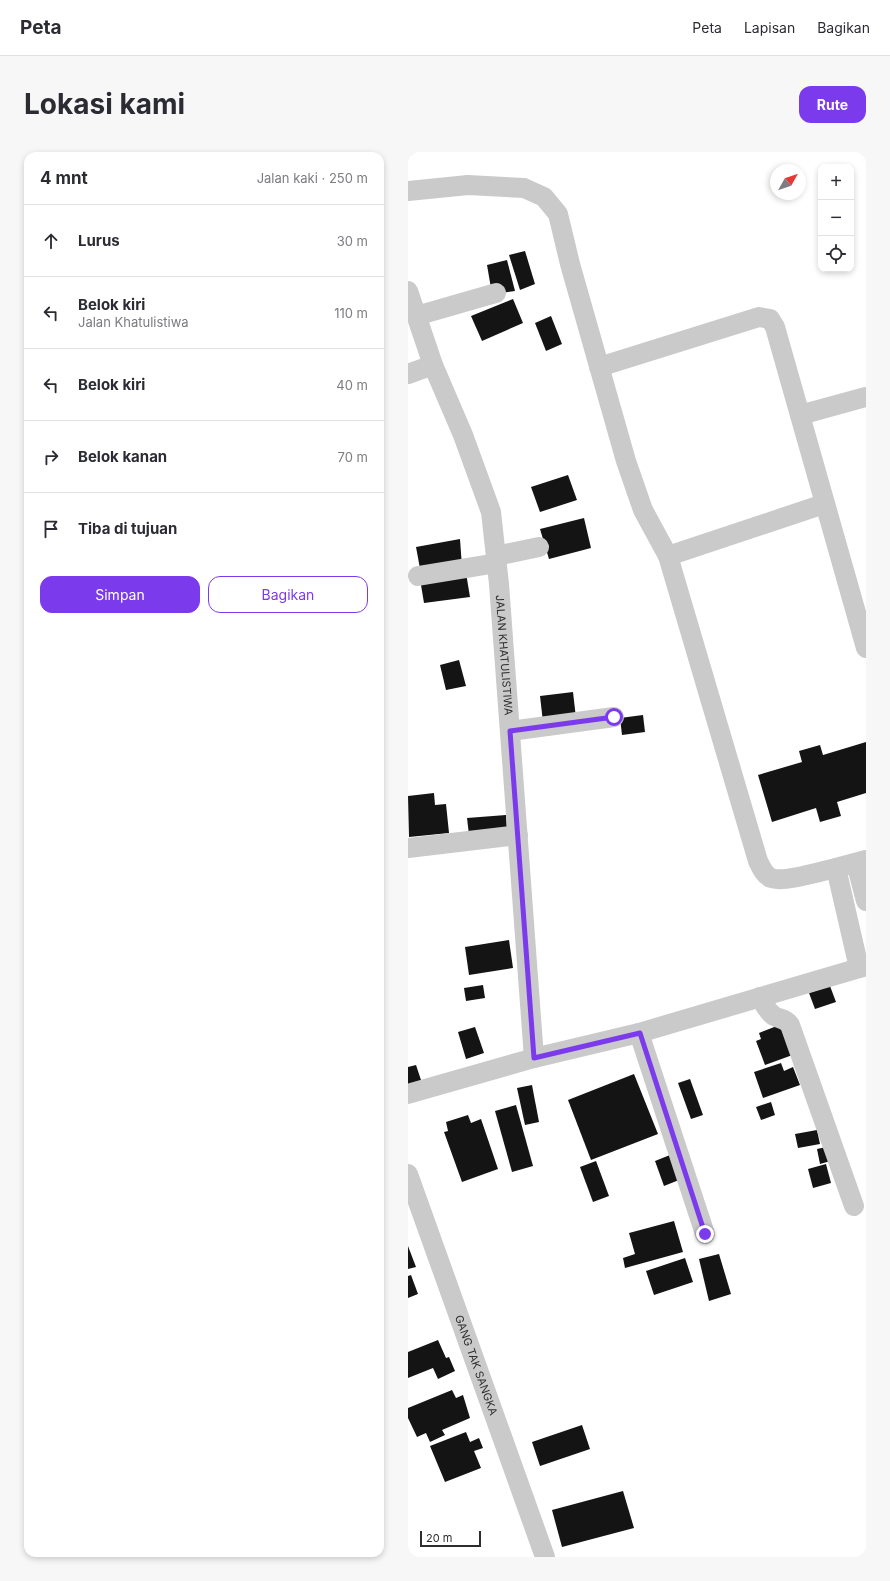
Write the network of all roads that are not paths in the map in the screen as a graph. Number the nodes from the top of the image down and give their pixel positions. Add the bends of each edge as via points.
1 (408, 191) edge
2 (408, 291) edge
3 (496, 293) dead end
4 (416, 316) junction
5 (433, 365) junction
6 (599, 367) junction
7 (408, 374) edge
8 (866, 397) edge
9 (800, 415) junction
10 (824, 504) junction
11 (539, 547) dead end
12 (668, 556) junction
13 (496, 560) junction
14 (418, 576) dead end
15 (858, 589) edge
16 (866, 648) edge
17 (614, 717) dead end
18 (510, 731) junction
19 (518, 835) junction
20 (408, 848) edge
21 (861, 861) edge
22 (836, 868) junction
23 (866, 901) edge
24 (862, 967) edge
25 (760, 997) junction
26 (640, 1033) junction
27 (534, 1058) junction
28 (408, 1094) edge
29 (408, 1174) edge
30 (854, 1206) dead end
31 (705, 1234) dead end
32 (545, 1557) edge

1 - 6 street via 468,184 524,188 544,197 558,214
2 - 4 street, JALAN KHATULISTIWA
3 - 4 street
4 - 5 street, JALAN KHATULISTIWA
5 - 7 street
5 - 13 street, JALAN KHATULISTIWA via 464,436 491,512
6 - 9 street via 759,317 770,319 776,327
6 - 12 street via 643,510
8 - 9 street
9 - 10 street
10 - 12 street
10 - 15 street
11 - 13 street
12 - 22 street via 763,871 770,878 781,880
13 - 14 street
13 - 18 street, JALAN KHATULISTIWA
15 - 16 street
17 - 18 street
18 - 19 street, JALAN KHATULISTIWA
19 - 20 street
19 - 27 street, JALAN KHATULISTIWA
21 - 22 street
21 - 23 street
22 - 24 street
24 - 25 street
25 - 26 street
25 - 30 street via 767,1010 775,1017 786,1020 790,1025
26 - 27 street
26 - 31 street
27 - 28 street
29 - 32 street, GANG TAK SANGKA

